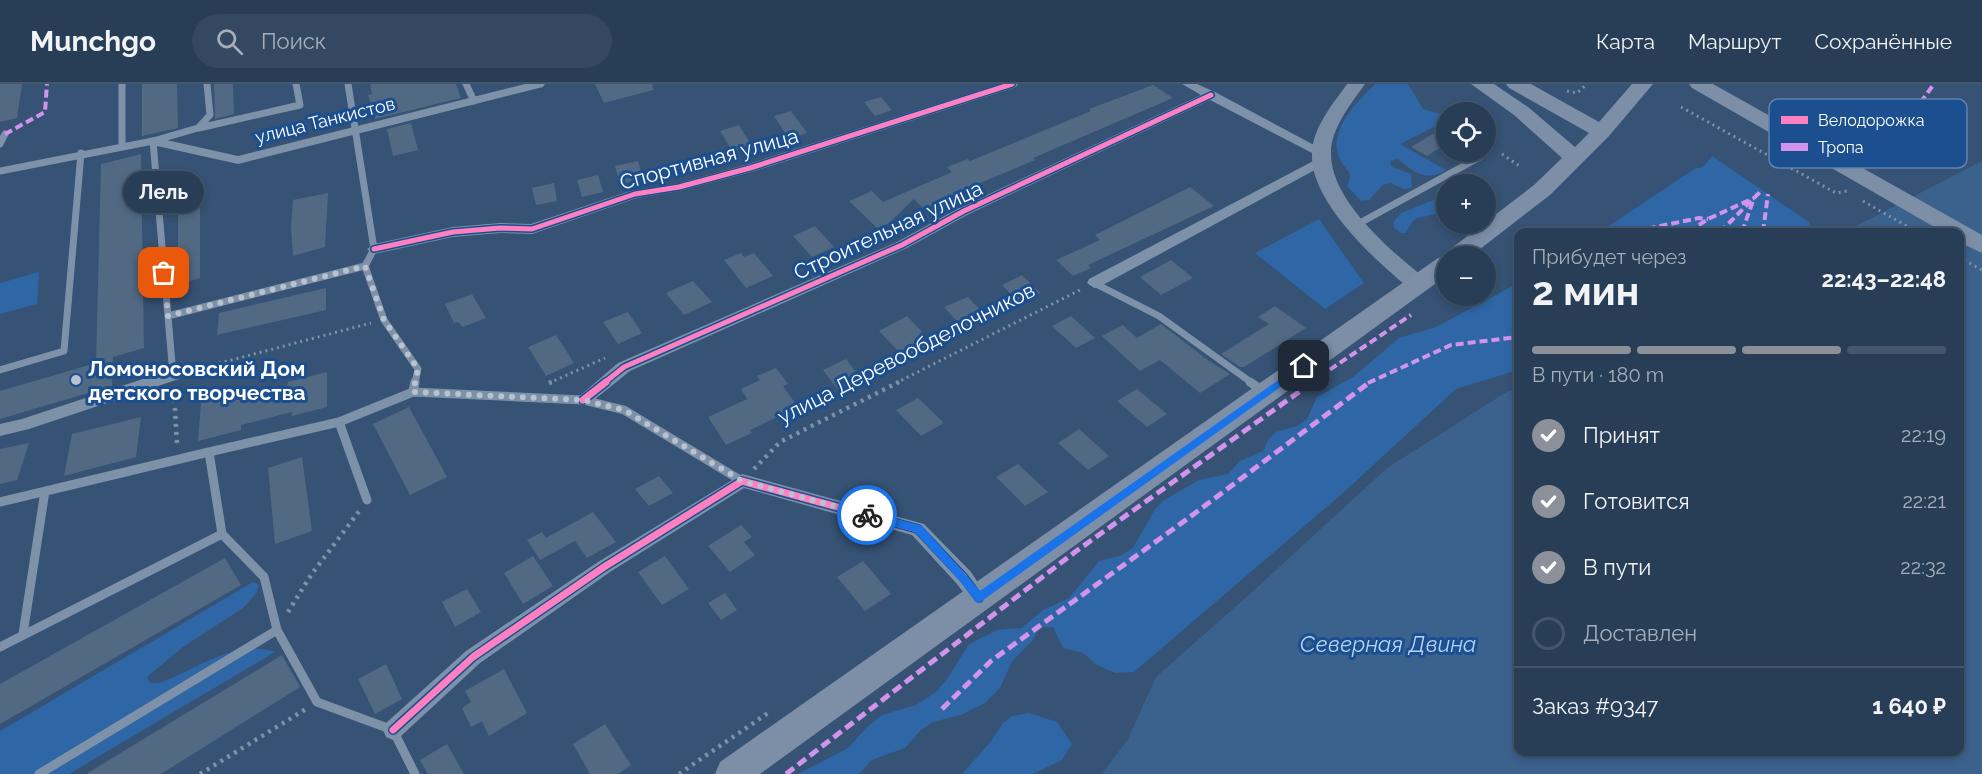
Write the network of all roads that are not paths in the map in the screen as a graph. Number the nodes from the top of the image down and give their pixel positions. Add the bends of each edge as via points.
1 (122, 84) edge
2 (207, 84) edge
3 (296, 84) edge
4 (348, 84) edge
5 (466, 84) edge
6 (540, 84) edge
7 (1012, 84) edge
8 (1188, 84) edge
9 (1356, 84) edge
10 (1481, 84) edge
11 (1516, 84) edge
12 (1643, 84) edge
13 (1677, 84) edge
14 (1699, 84) edge
15 (1211, 95) junction
16 (474, 101) junction
17 (1769, 124) edge
18 (198, 128) junction
19 (355, 132) junction
20 (1602, 132) junction
21 (0, 135) edge
22 (1769, 137) edge
23 (153, 141) junction
24 (0, 144) edge
25 (122, 146) junction
26 (81, 153) junction
27 (1321, 156) junction
28 (1575, 158) junction
29 (1471, 162) edge
30 (1823, 168) edge
31 (1847, 168) edge
32 (0, 171) edge
33 (1358, 224) junction
34 (1928, 228) edge
35 (1952, 228) edge
36 (1964, 235) edge
37 (1982, 245) edge
38 (1468, 246) edge
39 (374, 249) junction
40 (1964, 249) edge
41 (1982, 260) edge
42 (365, 266) junction
43 (1436, 271) edge
44 (1094, 283) joint
45 (1418, 284) junction
46 (168, 316) junction
47 (0, 370) edge
48 (173, 375) joint
49 (413, 392) junction
50 (1266, 393) junction
51 (583, 400) junction
52 (339, 422) junction
53 (0, 430) edge
54 (209, 452) junction
55 (742, 481) junction
56 (45, 491) junction
57 (367, 500) road end
58 (0, 502) edge
59 (222, 534) junction
60 (979, 598) junction
61 (277, 630) junction
62 (23, 634) junction
63 (0, 647) edge
64 (393, 730) junction
65 (39, 774) edge
66 (415, 774) edge
67 (732, 774) edge

1 - 25 lane
2 - 18 lane via 210,115
3 - 18 lane via 300,105
4 - 19 lane
5 - 16 lane
6 - 16 street, улица Танкистов
7 - 39 street, Спортивная улица via 750,168 635,194 532,229 453,232
8 - 15 street
9 - 27 street via 1330,121
10 - 28 main road via 1521,111
11 - 20 main road
12 - 20 main road
13 - 22 main road
14 - 17 main road
15 - 27 street
15 - 51 street, Строительная улица via 964,211 902,245 624,367
16 - 19 street, улица Танкистов
18 - 23 lane
19 - 23 street, улица Танкистов via 238,160
19 - 39 lane
20 - 28 main road
21 - 24 lane via 5,134
23 - 25 lane
23 - 46 lane
25 - 26 lane
26 - 32 lane
26 - 47 lane via 64,351
27 - 33 street via 1334,196
27 - 44 street
28 - 38 main road via 1542,190
29 - 33 lane
30 - 34 main road
31 - 35 main road
33 - 45 street via 1398,270
36 - 37 main road
39 - 42 lane
40 - 41 main road
42 - 46 lane
42 - 49 lane via 384,320 418,369
43 - 45 main road
44 - 50 lane via 1159,316
45 - 50 main road
46 - 48 lane
48 - 53 street
49 - 51 lane
49 - 52 lane
50 - 60 main road
51 - 55 lane via 624,410
52 - 54 lane
52 - 57 lane
54 - 56 lane
54 - 59 lane
55 - 60 street via 918,529
55 - 64 street via 604,567 473,657
56 - 58 lane
56 - 62 lane
59 - 61 lane via 264,577
59 - 62 lane
60 - 67 main road
61 - 64 lane via 317,702
61 - 65 lane
62 - 63 lane
64 - 66 lane

